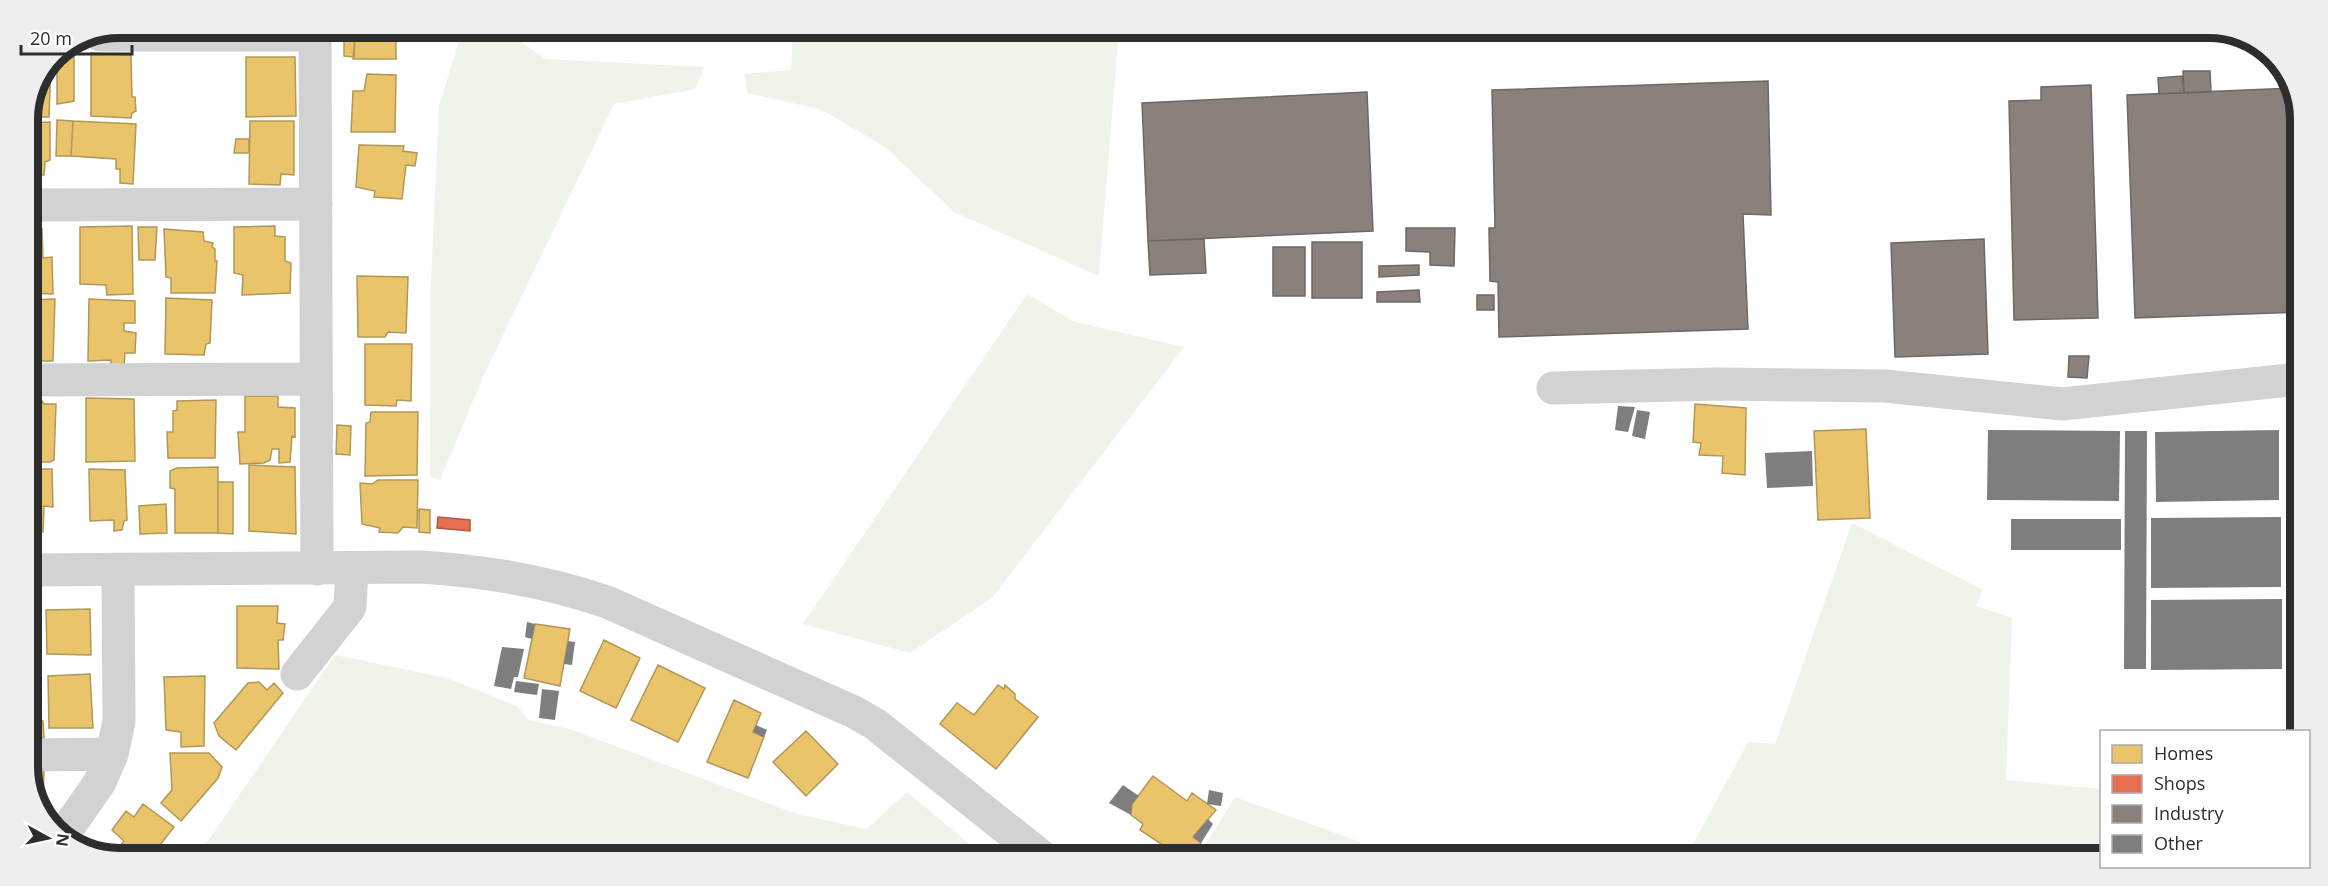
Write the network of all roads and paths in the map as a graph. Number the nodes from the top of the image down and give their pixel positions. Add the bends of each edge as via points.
1 (315, 37) edge
2 (316, 204) junction
3 (38, 205) edge
4 (316, 379) junction
5 (38, 380) edge
6 (2290, 380) edge
7 (1553, 388) dead end
8 (317, 569) junction
9 (352, 569) junction
10 (38, 570) edge
11 (117, 570) junction
12 (297, 674) dead end
13 (38, 754) edge
14 (112, 754) junction
15 (78, 814) edge
16 (1031, 848) edge

1 - 2 street
2 - 3 street
2 - 4 street
4 - 5 street
4 - 8 street
6 - 7 street via 2062,405 1885,386 1718,384
8 - 9 street
8 - 11 street
9 - 12 street via 350,607
9 - 16 street via 468,570 566,588 607,602 833,701 875,724
10 - 11 street
11 - 14 street via 118,721
13 - 14 street
14 - 15 street via 100,782

